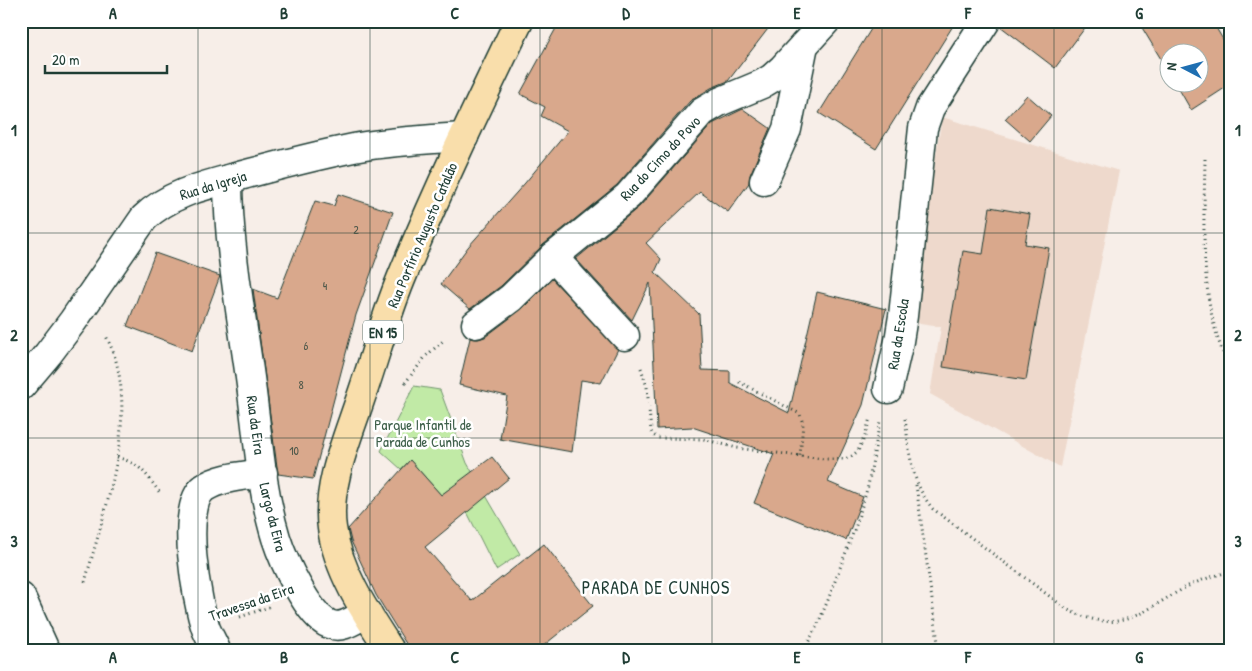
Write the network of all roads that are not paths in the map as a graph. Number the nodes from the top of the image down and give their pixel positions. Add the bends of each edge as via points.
1 (519, 21) edge
2 (826, 21) edge
3 (986, 21) edge
4 (804, 44) junction
5 (464, 137) junction
6 (228, 179) junction
7 (764, 182) dead end
8 (553, 257) junction
9 (476, 324) dead end
10 (625, 336) dead end
11 (21, 386) edge
12 (888, 389) road end
13 (263, 473) junction
14 (21, 597) edge
15 (367, 613) junction
16 (211, 640) edge
17 (45, 650) edge
18 (390, 650) edge

1 - 5 main road, Rua Porfírio Augusto Catalão / EN 15
2 - 4 street, Rua do Cimo do Povo
3 - 12 street, Rua da Escola via 930,108 922,128 900,341
4 - 7 street via 787,129
4 - 8 street, Rua do Cimo do Povo via 772,78 702,112 628,196
5 - 6 street, Rua da Igreja via 366,146
5 - 15 main road, Rua Porfírio Augusto Catalão / EN 15 via 401,280 334,486 331,528 336,548
6 - 11 street, Rua da Igreja via 192,189 155,207 134,230 48,354
6 - 13 street, Rua da Eira via 234,264
8 - 9 street, Rua do Cimo do Povo via 511,298
8 - 10 street
13 - 15 street, Largo da Eira via 276,538 291,576 313,610 336,626 345,625
13 - 16 street, Rua da Eira via 210,485 203,489 194,504 196,585
14 - 17 street
15 - 18 main road, Rua Porfírio Augusto Catalão / EN 15

